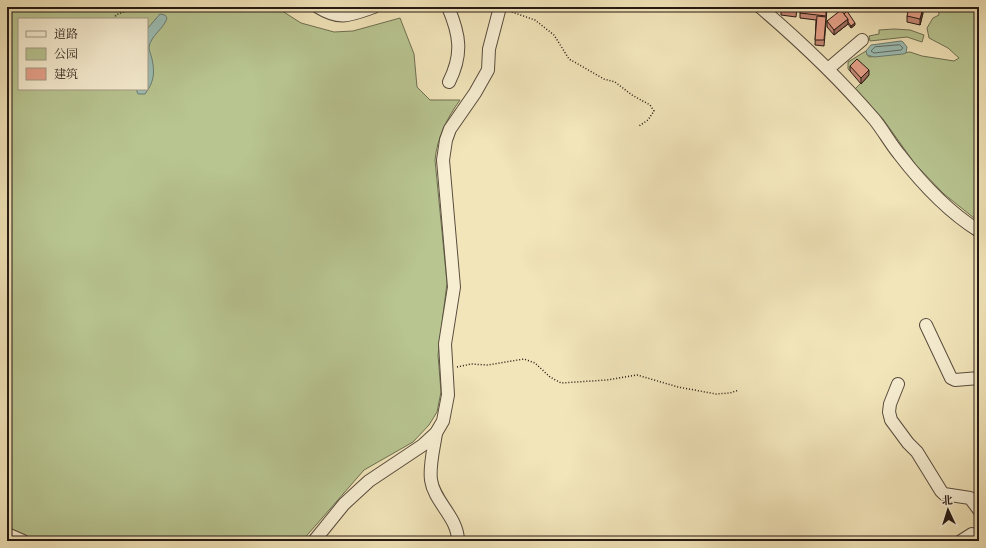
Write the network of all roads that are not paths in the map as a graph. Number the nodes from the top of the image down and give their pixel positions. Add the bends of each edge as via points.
1 (318, 7) edge
2 (374, 7) edge
3 (448, 7) edge
4 (760, 7) edge
5 (502, 8) edge
6 (862, 40) dead end
7 (828, 69) junction
8 (449, 82) dead end
9 (979, 231) edge
10 (926, 325) dead end
11 (979, 378) edge
12 (898, 384) dead end
13 (436, 433) junction
14 (979, 510) edge
15 (7, 534) edge
16 (972, 534) dead end
17 (23, 541) edge
18 (314, 541) edge
19 (458, 541) edge
20 (962, 541) edge

1 - 2 street via 339,16 351,15
3 - 8 street via 456,26 459,49
4 - 7 street
5 - 13 street via 489,49 488,70 450,129 446,140 443,160 454,287 445,344 446,409
6 - 7 street
7 - 9 street via 875,120 898,154 930,190 949,210
10 - 11 street via 951,378
12 - 14 street via 890,404 891,420 917,452 940,491 944,494 970,498
13 - 18 street via 423,445 369,481 344,504
13 - 19 street via 431,480 455,523
15 - 17 street
16 - 20 street

